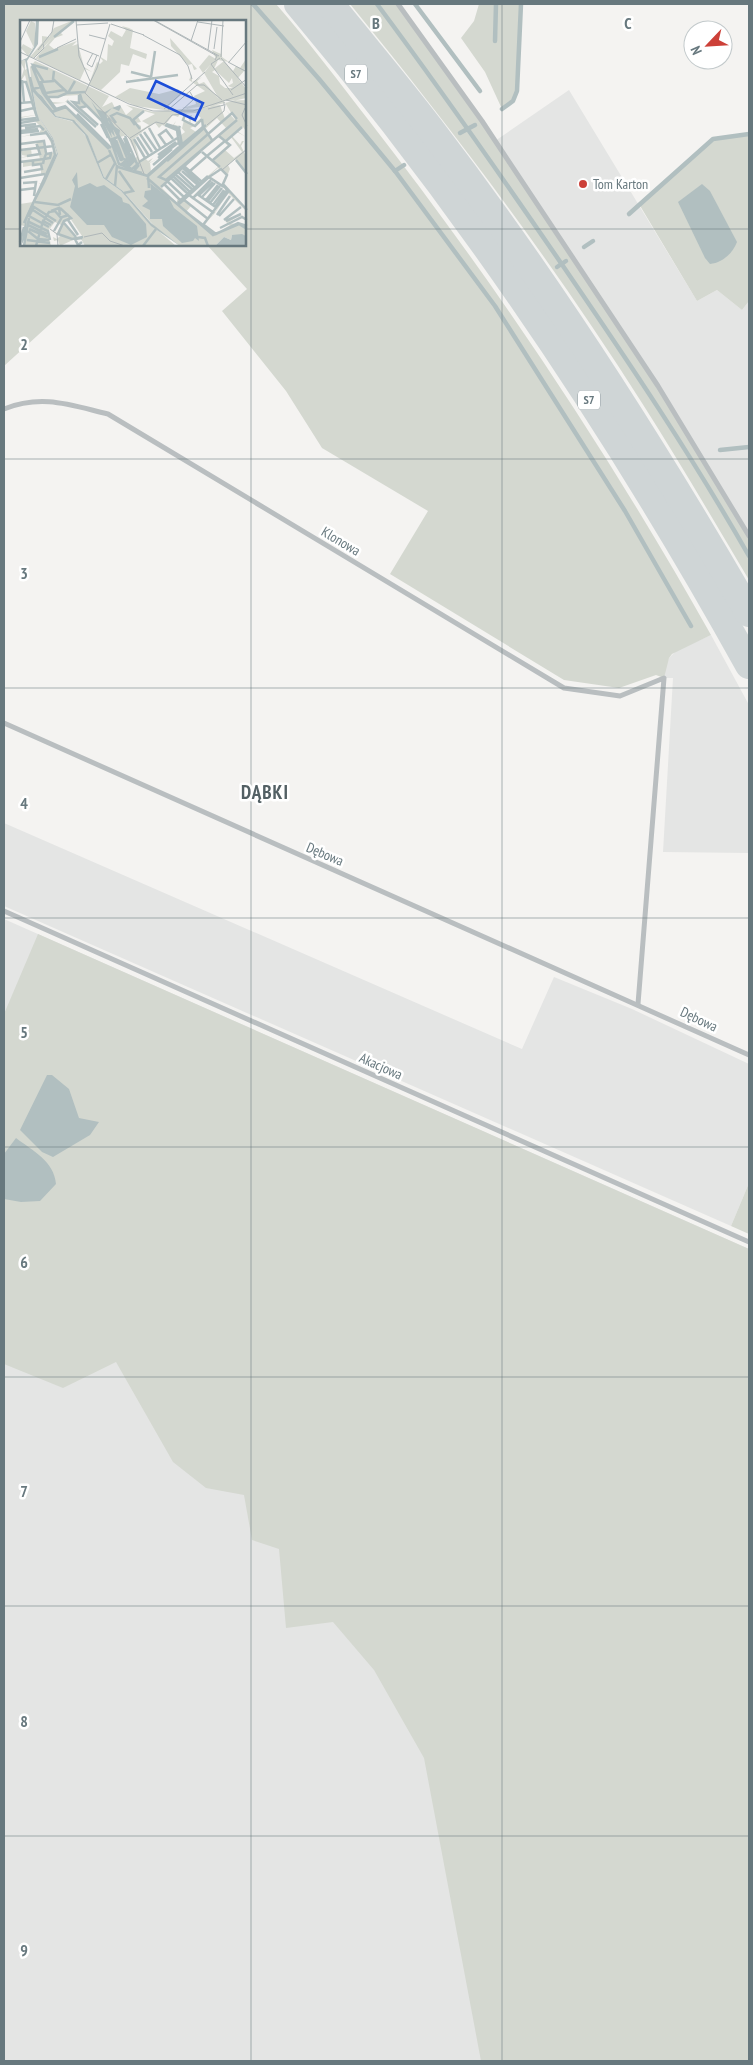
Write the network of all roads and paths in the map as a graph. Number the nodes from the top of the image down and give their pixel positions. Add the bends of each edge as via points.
1 (298, 4) edge
2 (330, 4) edge
3 (398, 4) edge
4 (4, 409) edge
5 (749, 536) edge
6 (749, 613) edge
7 (749, 665) edge
8 (4, 723) edge
9 (4, 911) edge
10 (638, 1004) junction
11 (749, 1055) edge
12 (749, 1242) edge

1 - 7 highway, S7 via 411,146 532,316 637,475
2 - 6 highway, S7 via 429,127 545,288 656,456
3 - 5 street via 491,134 658,386
4 - 10 street, Klonowa via 21,402 39,400 108,414 564,688 620,696 664,678
8 - 10 street, Dębowa
9 - 12 street, Akacjowa
10 - 11 street, Dębowa

